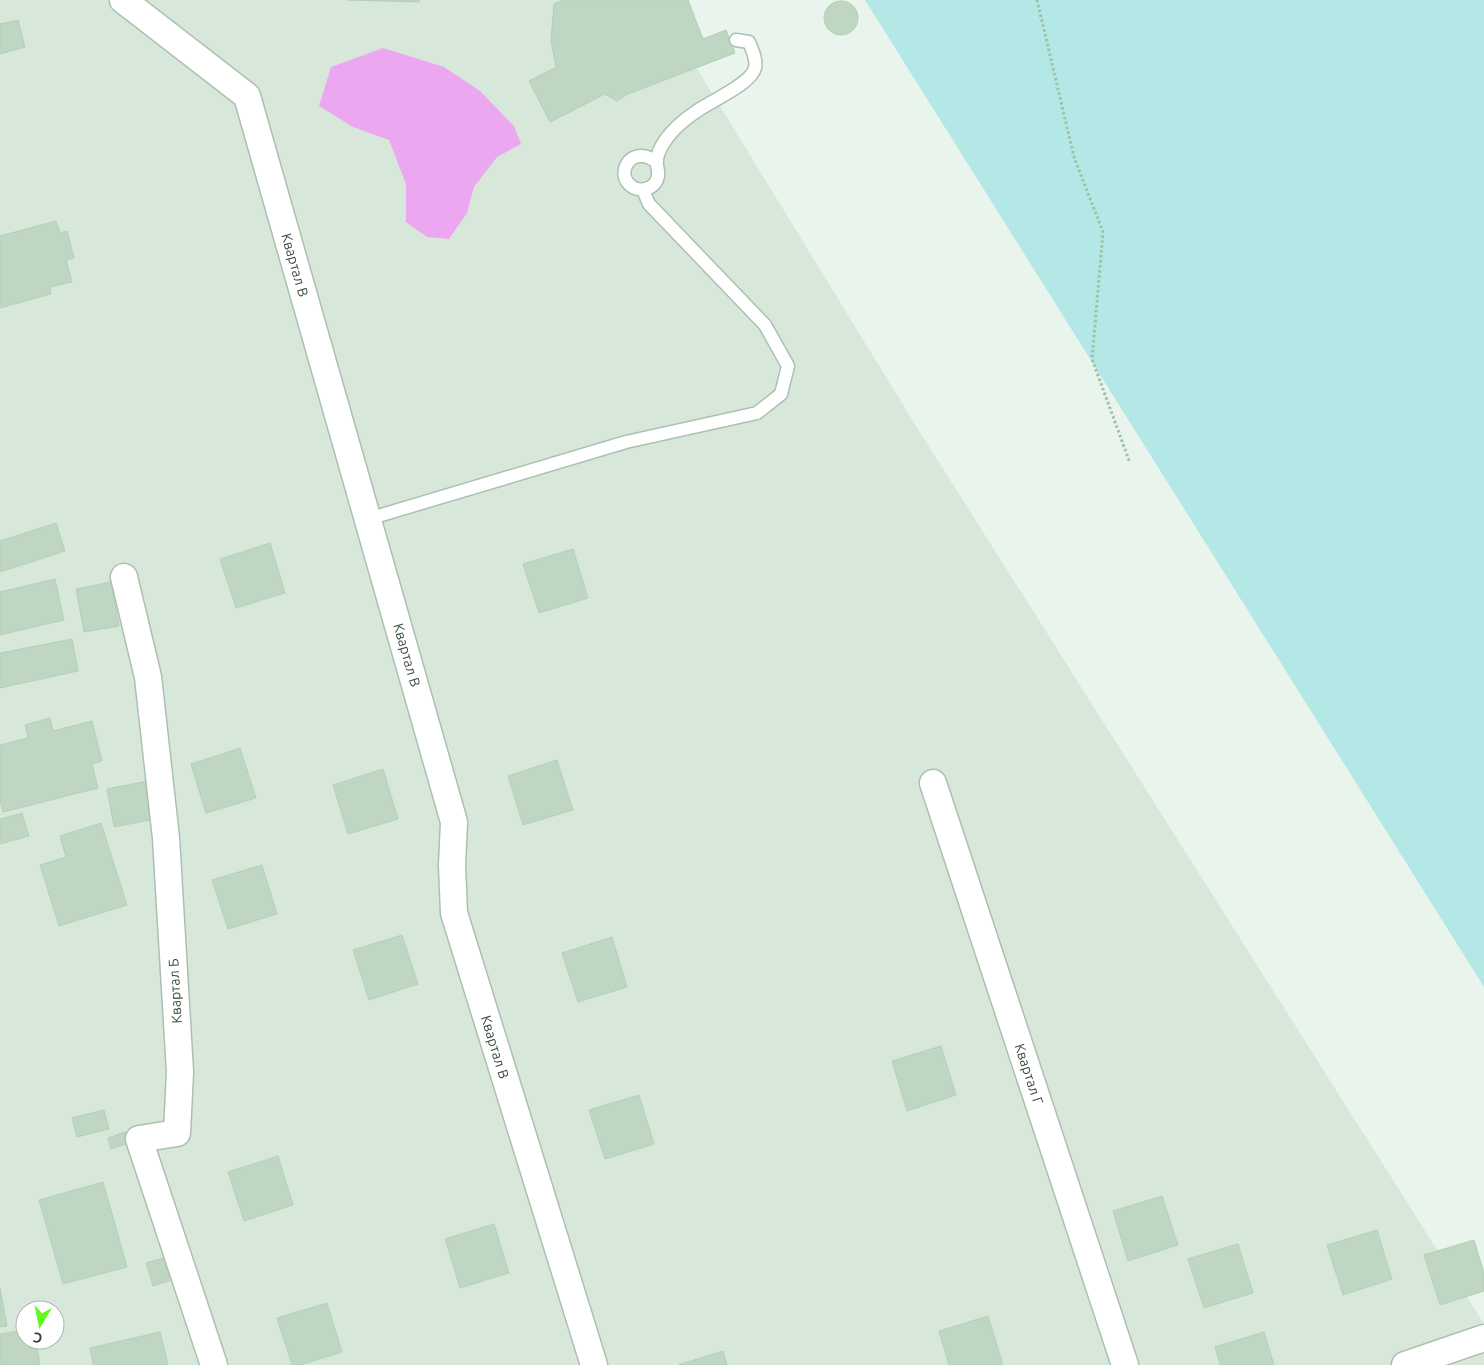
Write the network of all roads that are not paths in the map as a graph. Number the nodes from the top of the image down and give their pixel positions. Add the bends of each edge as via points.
1 (123, 0) edge
2 (736, 40) dead end
3 (656, 161) junction
4 (642, 190) junction
5 (368, 518) junction
6 (124, 577) dead end
7 (933, 783) dead end
8 (1484, 1338) edge
9 (214, 1365) edge
10 (594, 1365) edge
11 (1125, 1365) edge
12 (1405, 1365) edge

1 - 5 street, Квартал В via 247,96
2 - 3 lane via 749,42 755,68 742,84 696,111 671,133
3 - 4 lane via 656,181
3 - 4 lane via 638,156 632,158 626,167 624,172 628,183
4 - 5 lane via 649,204 764,325 788,366 781,394 756,412 626,442
5 - 10 street, Квартал В via 454,822 454,913
6 - 9 street, Квартал Б via 148,678 163,810 180,1072 177,1133 139,1139
7 - 11 street, Квартал Г
8 - 12 street

